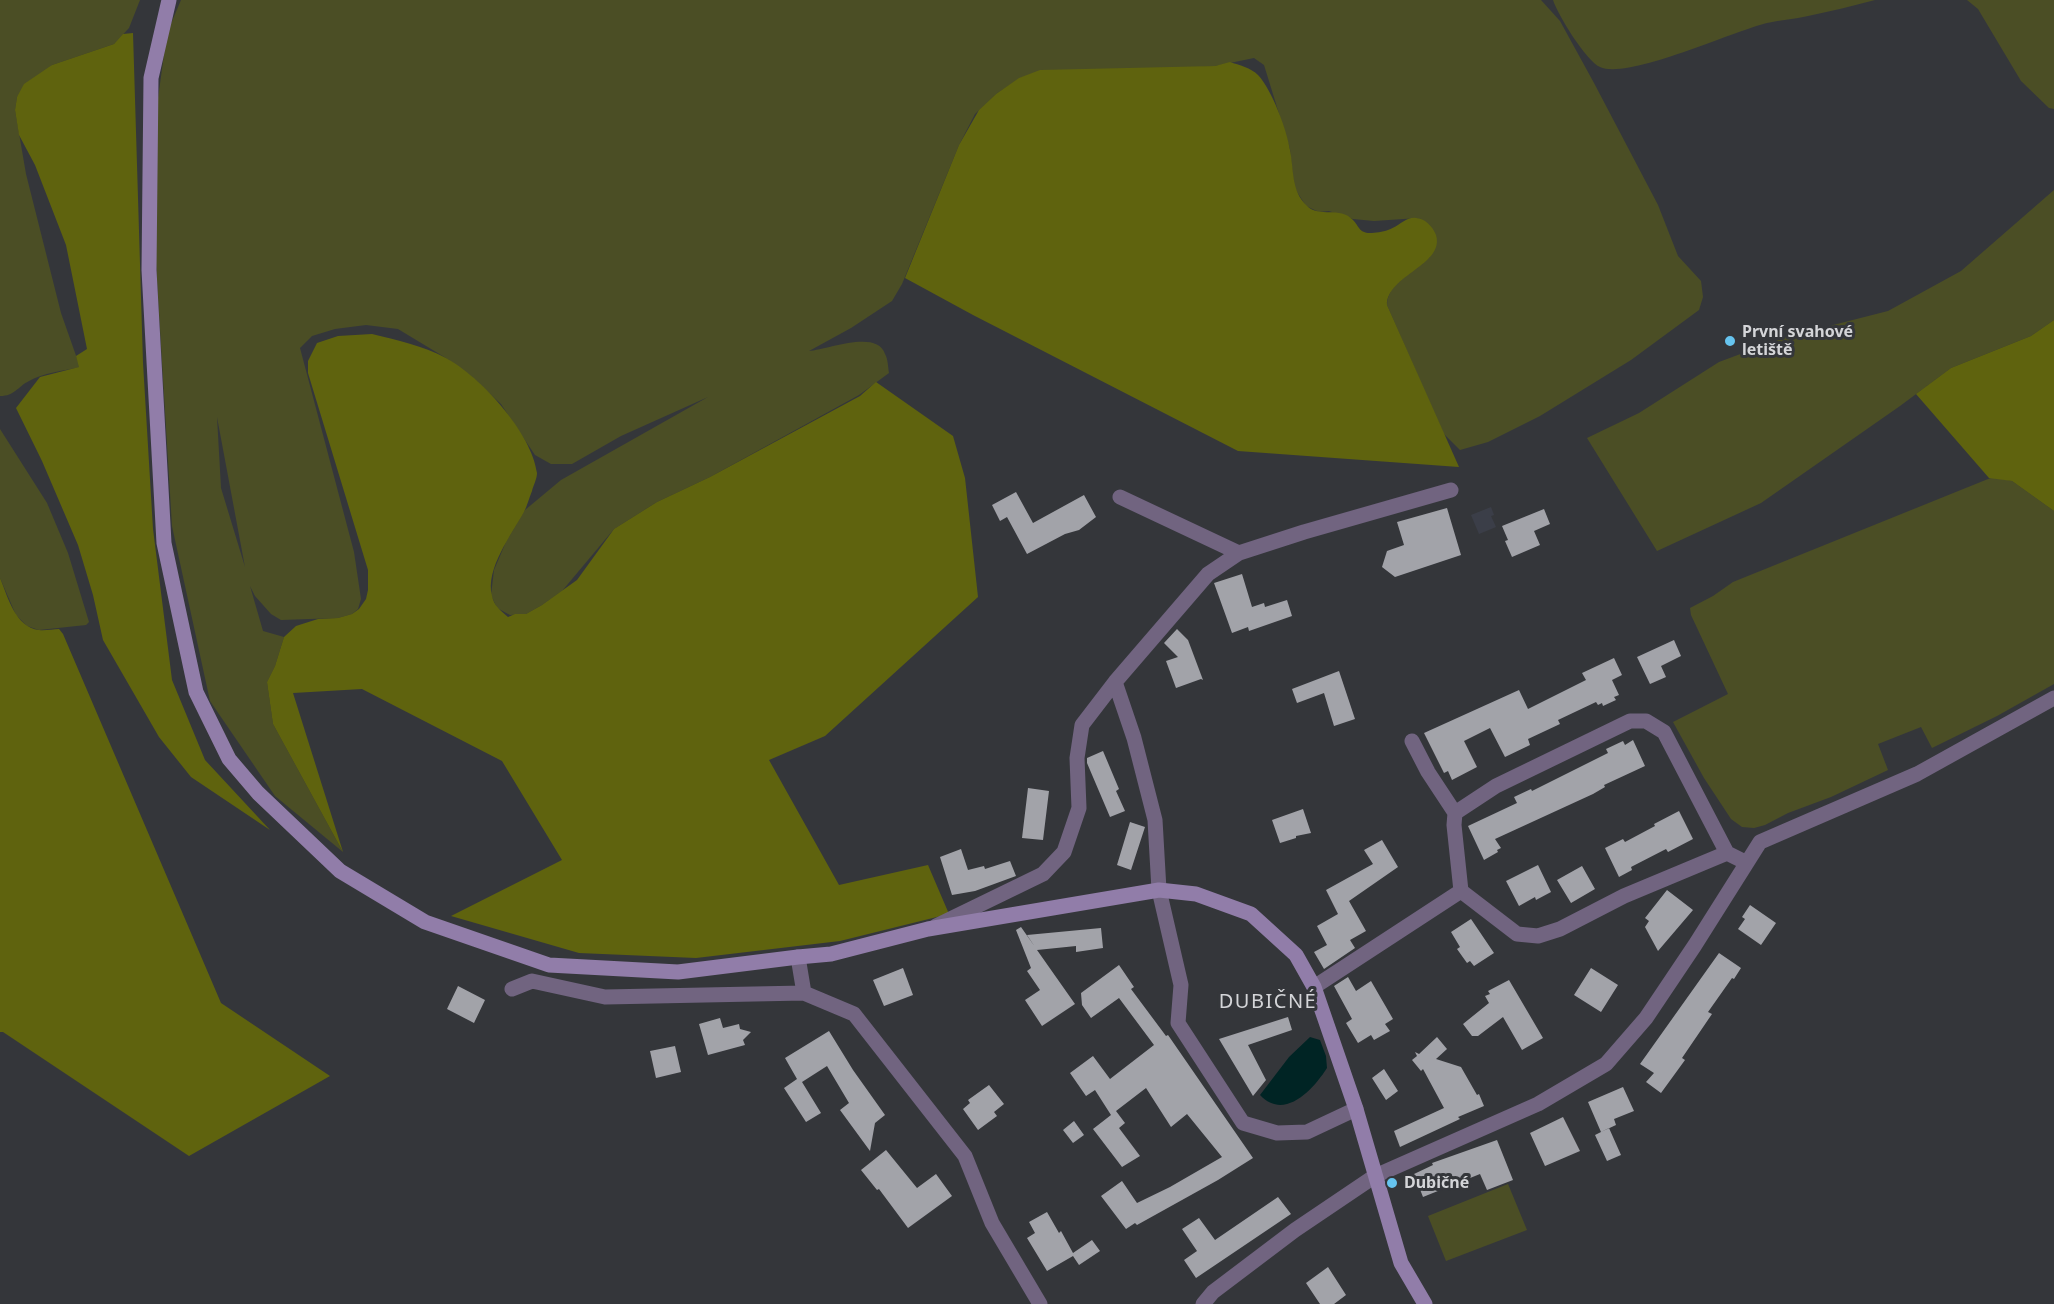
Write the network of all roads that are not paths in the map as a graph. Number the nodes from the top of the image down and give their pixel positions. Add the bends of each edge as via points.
1 (169, 0) edge
2 (1451, 489) dead end
3 (1120, 497) dead end
4 (1239, 553) junction
5 (1114, 682) junction
6 (2054, 698) edge
7 (1412, 741) dead end
8 (1455, 813) junction
9 (1727, 853) junction
10 (1745, 862) junction
11 (1159, 891) junction
12 (1461, 891) junction
13 (928, 930) junction
14 (798, 957) junction
15 (1314, 987) junction
16 (512, 988) dead end
17 (804, 993) junction
18 (1356, 1109) junction
19 (1375, 1176) junction
20 (1040, 1304) edge
21 (1203, 1304) edge
22 (1425, 1304) edge

1 - 14 street via 151,78 149,270 164,543 196,692 229,759 258,793 340,871 425,922 549,964 678,972
2 - 4 street
3 - 4 street
4 - 5 street via 1208,574
5 - 11 street via 1134,738 1155,820
5 - 13 street via 1082,725 1077,758 1079,808 1064,852 1043,874
6 - 10 street via 1917,774 1760,842
7 - 8 street
8 - 9 street via 1496,786 1630,722 1646,722 1664,732
8 - 12 street
9 - 10 street
9 - 12 street via 1538,936 1517,934
10 - 19 street via 1646,1018 1606,1064 1538,1104
11 - 13 street
11 - 15 street via 1196,894 1251,914 1296,955
11 - 18 street via 1181,985 1178,1023 1243,1123 1276,1133 1307,1131
12 - 15 street
13 - 14 street via 831,954
14 - 17 street
15 - 18 street
16 - 17 street via 532,981 605,997
17 - 20 street via 854,1014 965,1156 992,1223
18 - 19 street
19 - 21 street via 1295,1230
19 - 22 street via 1401,1263

